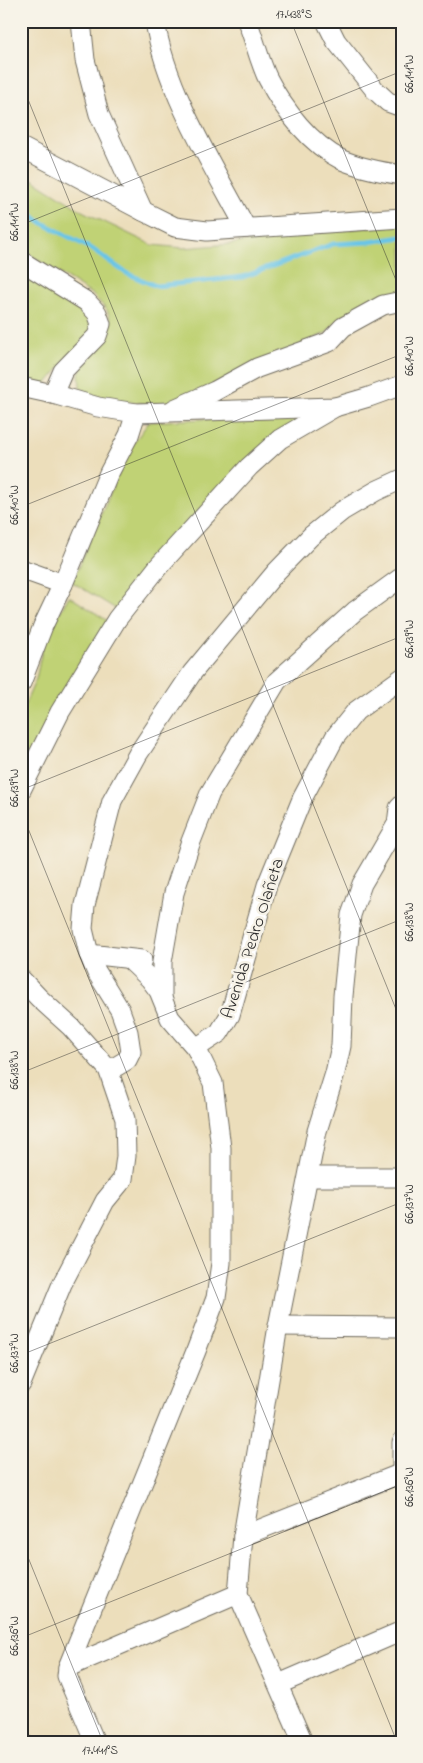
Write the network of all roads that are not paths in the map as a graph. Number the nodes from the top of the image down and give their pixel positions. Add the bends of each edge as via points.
1 (81, 21) edge
2 (155, 21) edge
3 (247, 21) edge
4 (326, 21) edge
5 (402, 106) edge
6 (21, 146) edge
7 (402, 174) edge
8 (142, 211) junction
9 (402, 218) edge
10 (246, 228) junction
11 (21, 261) edge
12 (402, 301) edge
13 (402, 385) edge
14 (21, 387) edge
15 (53, 394) junction
16 (335, 407) junction
17 (168, 412) junction
18 (136, 413) junction
19 (402, 478) edge
20 (21, 569) edge
21 (402, 577) edge
22 (63, 584) junction
23 (402, 678) edge
24 (21, 683) edge
25 (21, 790) edge
26 (401, 807) edge
27 (89, 954) junction
28 (129, 959) junction
29 (162, 962) junction
30 (21, 979) edge
31 (162, 998) junction
32 (196, 1048) junction
33 (108, 1069) junction
34 (309, 1177) junction
35 (402, 1177) edge
36 (278, 1326) junction
37 (402, 1327) edge
38 (21, 1384) edge
39 (402, 1442) edge
40 (402, 1473) edge
41 (243, 1536) junction
42 (238, 1594) junction
43 (402, 1631) edge
44 (68, 1667) junction
45 (279, 1684) junction
46 (95, 1742) edge
47 (303, 1742) edge

1 - 8 street via 85,60 100,114
2 - 10 street via 170,75 189,120
3 - 7 street via 268,78 286,108 323,148 361,167
4 - 5 street via 336,41 376,90 388,102
6 - 8 street
8 - 10 street via 175,227 207,231
9 - 10 street
11 - 15 street via 87,302 97,313 101,324 97,336 63,371
12 - 17 street via 384,305 343,327 329,342 258,368
13 - 16 street
14 - 15 street
15 - 18 street via 98,407
16 - 17 street
16 - 25 street via 280,439 248,466 158,568 117,619 60,712
17 - 18 street
18 - 22 street via 129,436 109,473
19 - 27 street via 342,511 311,536 276,572 192,673 155,726 112,801 85,905 84,929
20 - 22 street
21 - 29 street via 355,611 284,675 256,716 210,793 190,844 174,893
22 - 24 street
23 - 32 street, Avenida Pedro Olañeta via 356,711 335,737 302,799 267,885 230,1015 219,1032
26 - 34 street via 397,824 362,884 352,915 341,1046 317,1131
27 - 28 street
27 - 33 street via 120,1010 129,1039 131,1052 127,1060
28 - 29 street
28 - 31 street via 150,979
29 - 31 street
30 - 33 street via 71,1027
31 - 32 street via 170,1018
32 - 44 street via 212,1083 221,1148 221,1263 216,1298
33 - 38 street via 125,1118 123,1178 105,1201 62,1284
34 - 35 street
34 - 36 street
36 - 37 street
36 - 41 street
39 - 40 street
40 - 41 street
41 - 42 street
42 - 44 street
42 - 45 street
43 - 45 street
44 - 46 street via 67,1676
45 - 47 street

